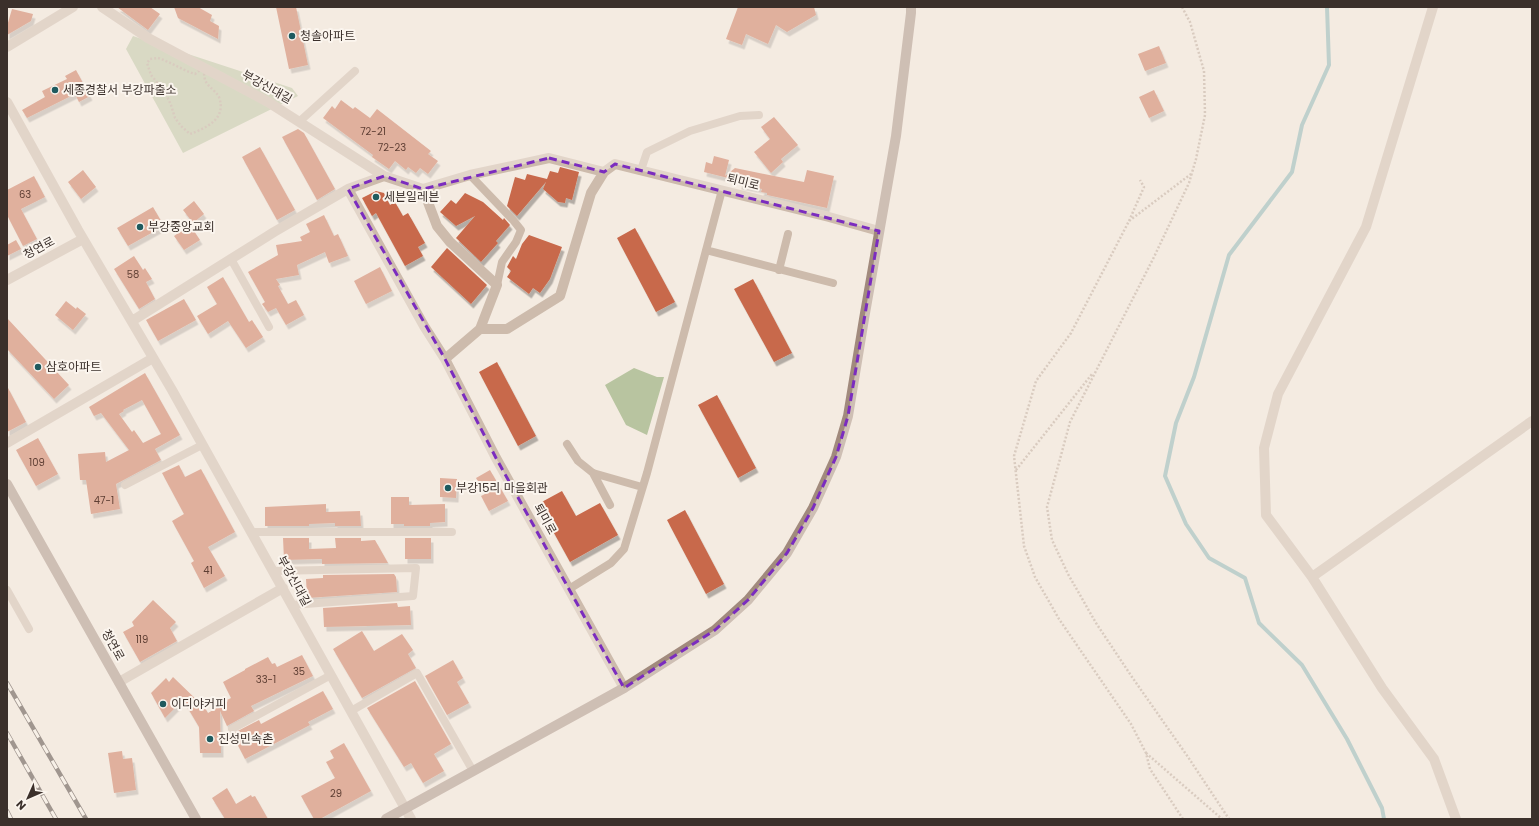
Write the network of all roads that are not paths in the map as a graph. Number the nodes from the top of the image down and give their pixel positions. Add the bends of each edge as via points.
1 (73, 7) edge
2 (102, 7) edge
3 (911, 7) edge
4 (1433, 7) edge
5 (7, 46) edge
6 (355, 71) dead end
7 (7, 102) edge
8 (759, 115) dead end
9 (300, 121) junction
10 (641, 170) junction
11 (604, 172) junction
12 (470, 175) junction
13 (384, 176) junction
14 (348, 189) junction
15 (424, 189) junction
16 (722, 190) junction
17 (879, 231) junction
18 (788, 234) dead end
19 (83, 239) junction
20 (706, 250) junction
21 (231, 259) junction
22 (779, 270) junction
23 (7, 279) edge
24 (832, 283) dead end
25 (498, 285) junction
26 (132, 321) junction
27 (269, 327) dead end
28 (480, 330) junction
29 (153, 358) junction
30 (445, 359) junction
31 (1532, 421) edge
32 (7, 443) edge
33 (202, 444) junction
34 (567, 444) dead end
35 (593, 473) junction
36 (7, 484) edge
37 (125, 485) dead end
38 (642, 487) junction
39 (610, 505) dead end
40 (251, 532) junction
41 (452, 532) dead end
42 (273, 571) junction
43 (1312, 577) junction
44 (283, 588) junction
45 (569, 589) junction
46 (7, 590) edge
47 (292, 605) junction
48 (29, 629) dead end
49 (331, 675) junction
50 (119, 682) junction
51 (624, 688) junction
52 (351, 711) junction
53 (232, 729) dead end
54 (473, 771) junction
55 (405, 808) junction
56 (196, 819) edge
57 (386, 819) edge
58 (411, 819) edge
59 (1456, 819) edge

1 - 5 street
2 - 9 street, 부강신대길 via 148,38
3 - 17 street via 896,136
4 - 43 street via 1366,227 1278,394 1264,448 1266,515
6 - 9 lane
7 - 19 street, 부강신대길
8 - 10 lane via 740,116 690,131 647,152
9 - 13 street, 부강신대길
10 - 11 street, 퇴미로 via 615,164
10 - 16 street, 퇴미로
11 - 12 street via 548,158
11 - 28 street via 591,193 560,296 507,329
12 - 15 street
12 - 25 lane via 520,230 516,242 502,262
13 - 14 street
13 - 15 street
14 - 21 street
14 - 30 street
15 - 25 street via 437,226 450,242
16 - 17 street, 퇴미로
16 - 20 lane
17 - 51 street via 848,416 836,456 813,508 787,553 748,600 715,630
18 - 22 lane
19 - 23 street, 청연로
19 - 26 street, 부강신대길
20 - 22 lane
20 - 38 lane
21 - 26 street
21 - 27 lane
22 - 24 lane
25 - 28 street
26 - 29 street, 부강신대길
28 - 30 street
29 - 32 street
29 - 33 street, 부강신대길
30 - 45 street, 퇴미로 via 496,458
31 - 43 street
33 - 37 lane
33 - 40 street, 부강신대길
34 - 35 lane via 578,461
35 - 38 lane
35 - 39 lane
36 - 50 street, 청연로
38 - 45 lane via 624,548 611,563
40 - 41 lane
40 - 42 street, 부강신대길
42 - 44 street, 부강신대길
42 - 47 lane via 416,568 413,596
43 - 59 street via 1382,688 1434,759
44 - 47 street, 부강신대길
44 - 50 street
45 - 51 street, 퇴미로
46 - 48 lane
47 - 49 street, 부강신대길
49 - 52 street, 부강신대길
49 - 53 lane
50 - 56 street, 청연로
51 - 54 street
52 - 54 lane via 417,672
52 - 55 street, 부강신대길
54 - 55 street
55 - 57 street
55 - 58 street, 부강신대길

